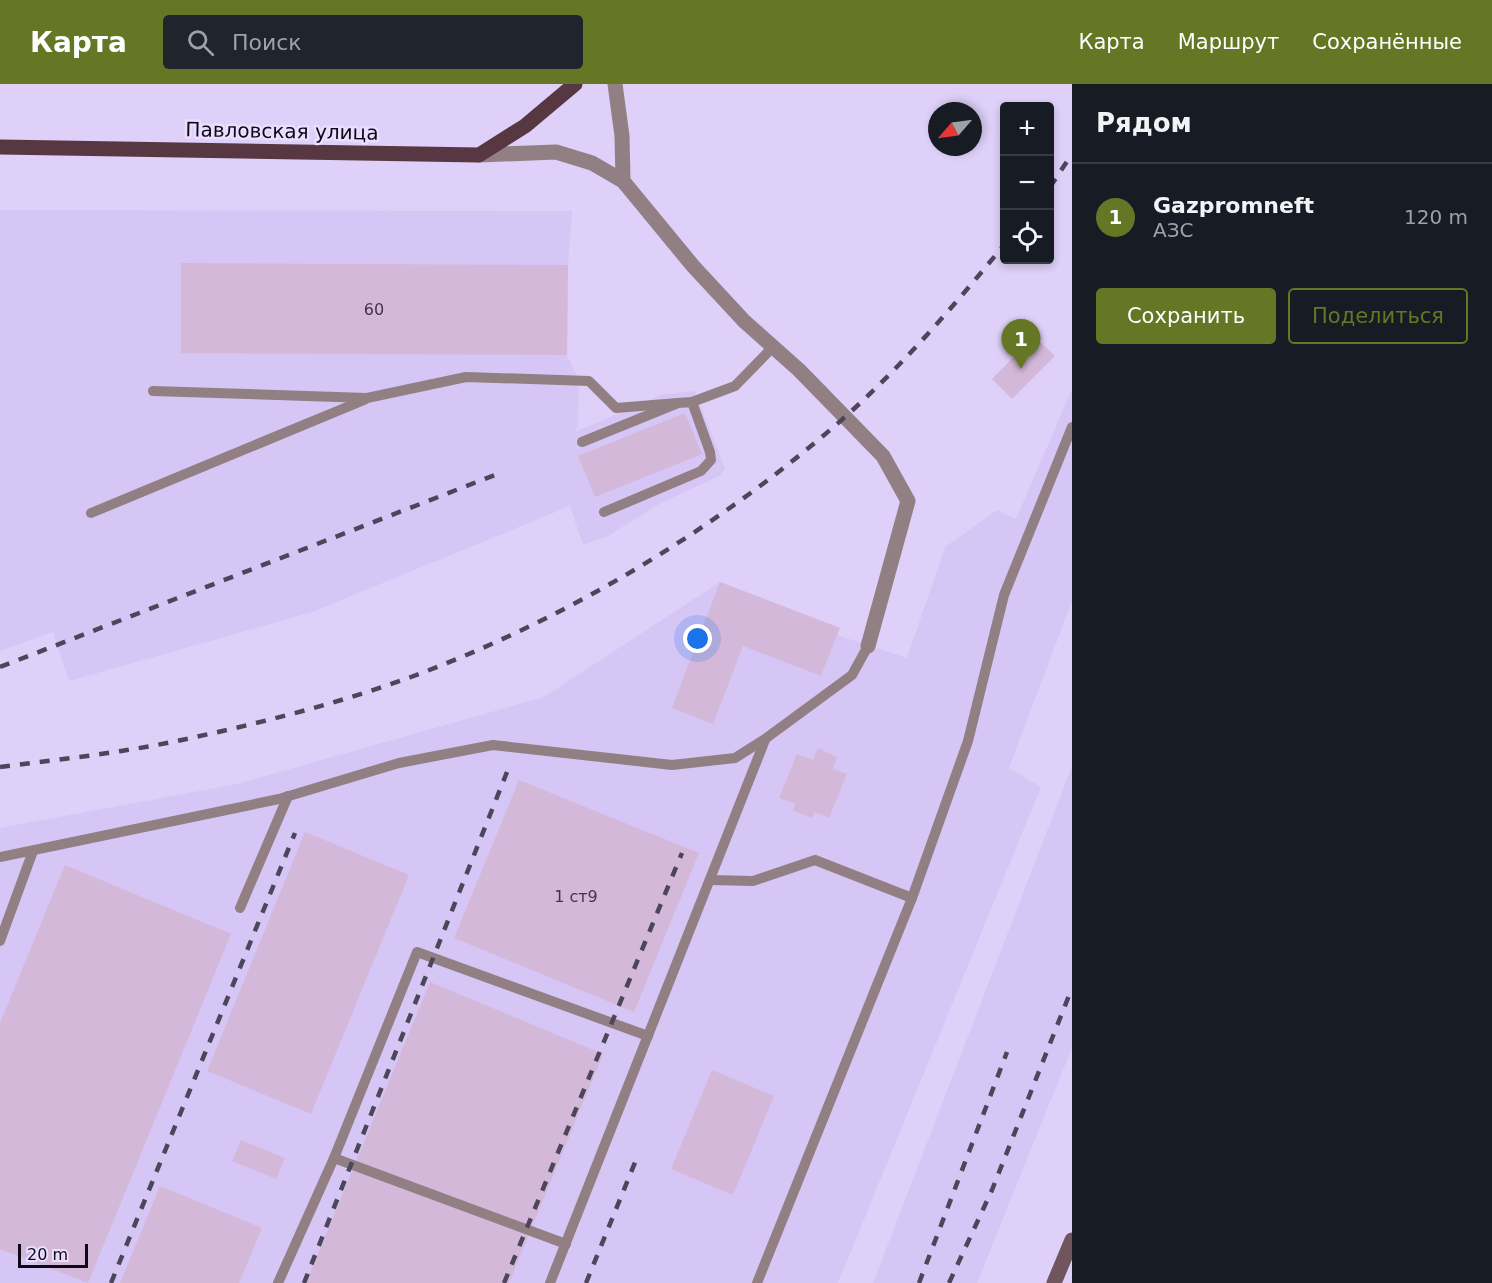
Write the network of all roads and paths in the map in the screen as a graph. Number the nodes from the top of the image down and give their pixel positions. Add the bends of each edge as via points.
1 (576, 84) edge
2 (615, 84) edge
3 (0, 147) edge
4 (479, 155) junction
5 (622, 181) junction
6 (772, 348) junction
7 (153, 391) dead end
8 (367, 399) junction
9 (692, 402) junction
10 (678, 403) junction
11 (1072, 427) edge
12 (582, 442) dead end
13 (604, 512) dead end
14 (91, 513) dead end
15 (868, 646) joint
16 (765, 739) junction
17 (288, 796) junction
18 (33, 851) junction
19 (0, 857) edge
20 (710, 880) junction
21 (912, 898) junction
22 (240, 908) dead end
23 (0, 941) edge
24 (648, 1036) junction
25 (334, 1158) junction
26 (1072, 1240) edge
27 (566, 1244) junction
28 (278, 1283) edge
29 (550, 1283) edge
30 (757, 1283) edge
31 (1054, 1283) edge

1 - 4 main road via 525,126
2 - 5 street via 622,136
3 - 4 main road, Павловская улица
4 - 5 street via 556,152 592,163
5 - 6 street via 693,266
6 - 9 lane via 735,386
6 - 15 street via 799,370 883,456 908,501
7 - 8 lane
8 - 10 lane via 466,377 589,381 616,408
8 - 14 lane
9 - 10 lane
9 - 13 lane via 710,452 707,466
10 - 12 lane
11 - 21 lane via 1004,595 968,741
15 - 16 lane via 852,675
16 - 17 lane via 735,758 672,765 493,744 399,763
16 - 20 lane
17 - 18 lane
17 - 22 lane
18 - 19 lane
18 - 23 lane
20 - 21 lane via 753,881 815,860
20 - 24 lane
21 - 30 lane
24 - 25 lane via 417,952
24 - 27 lane
25 - 27 lane
25 - 28 lane
26 - 31 main road
27 - 29 lane

